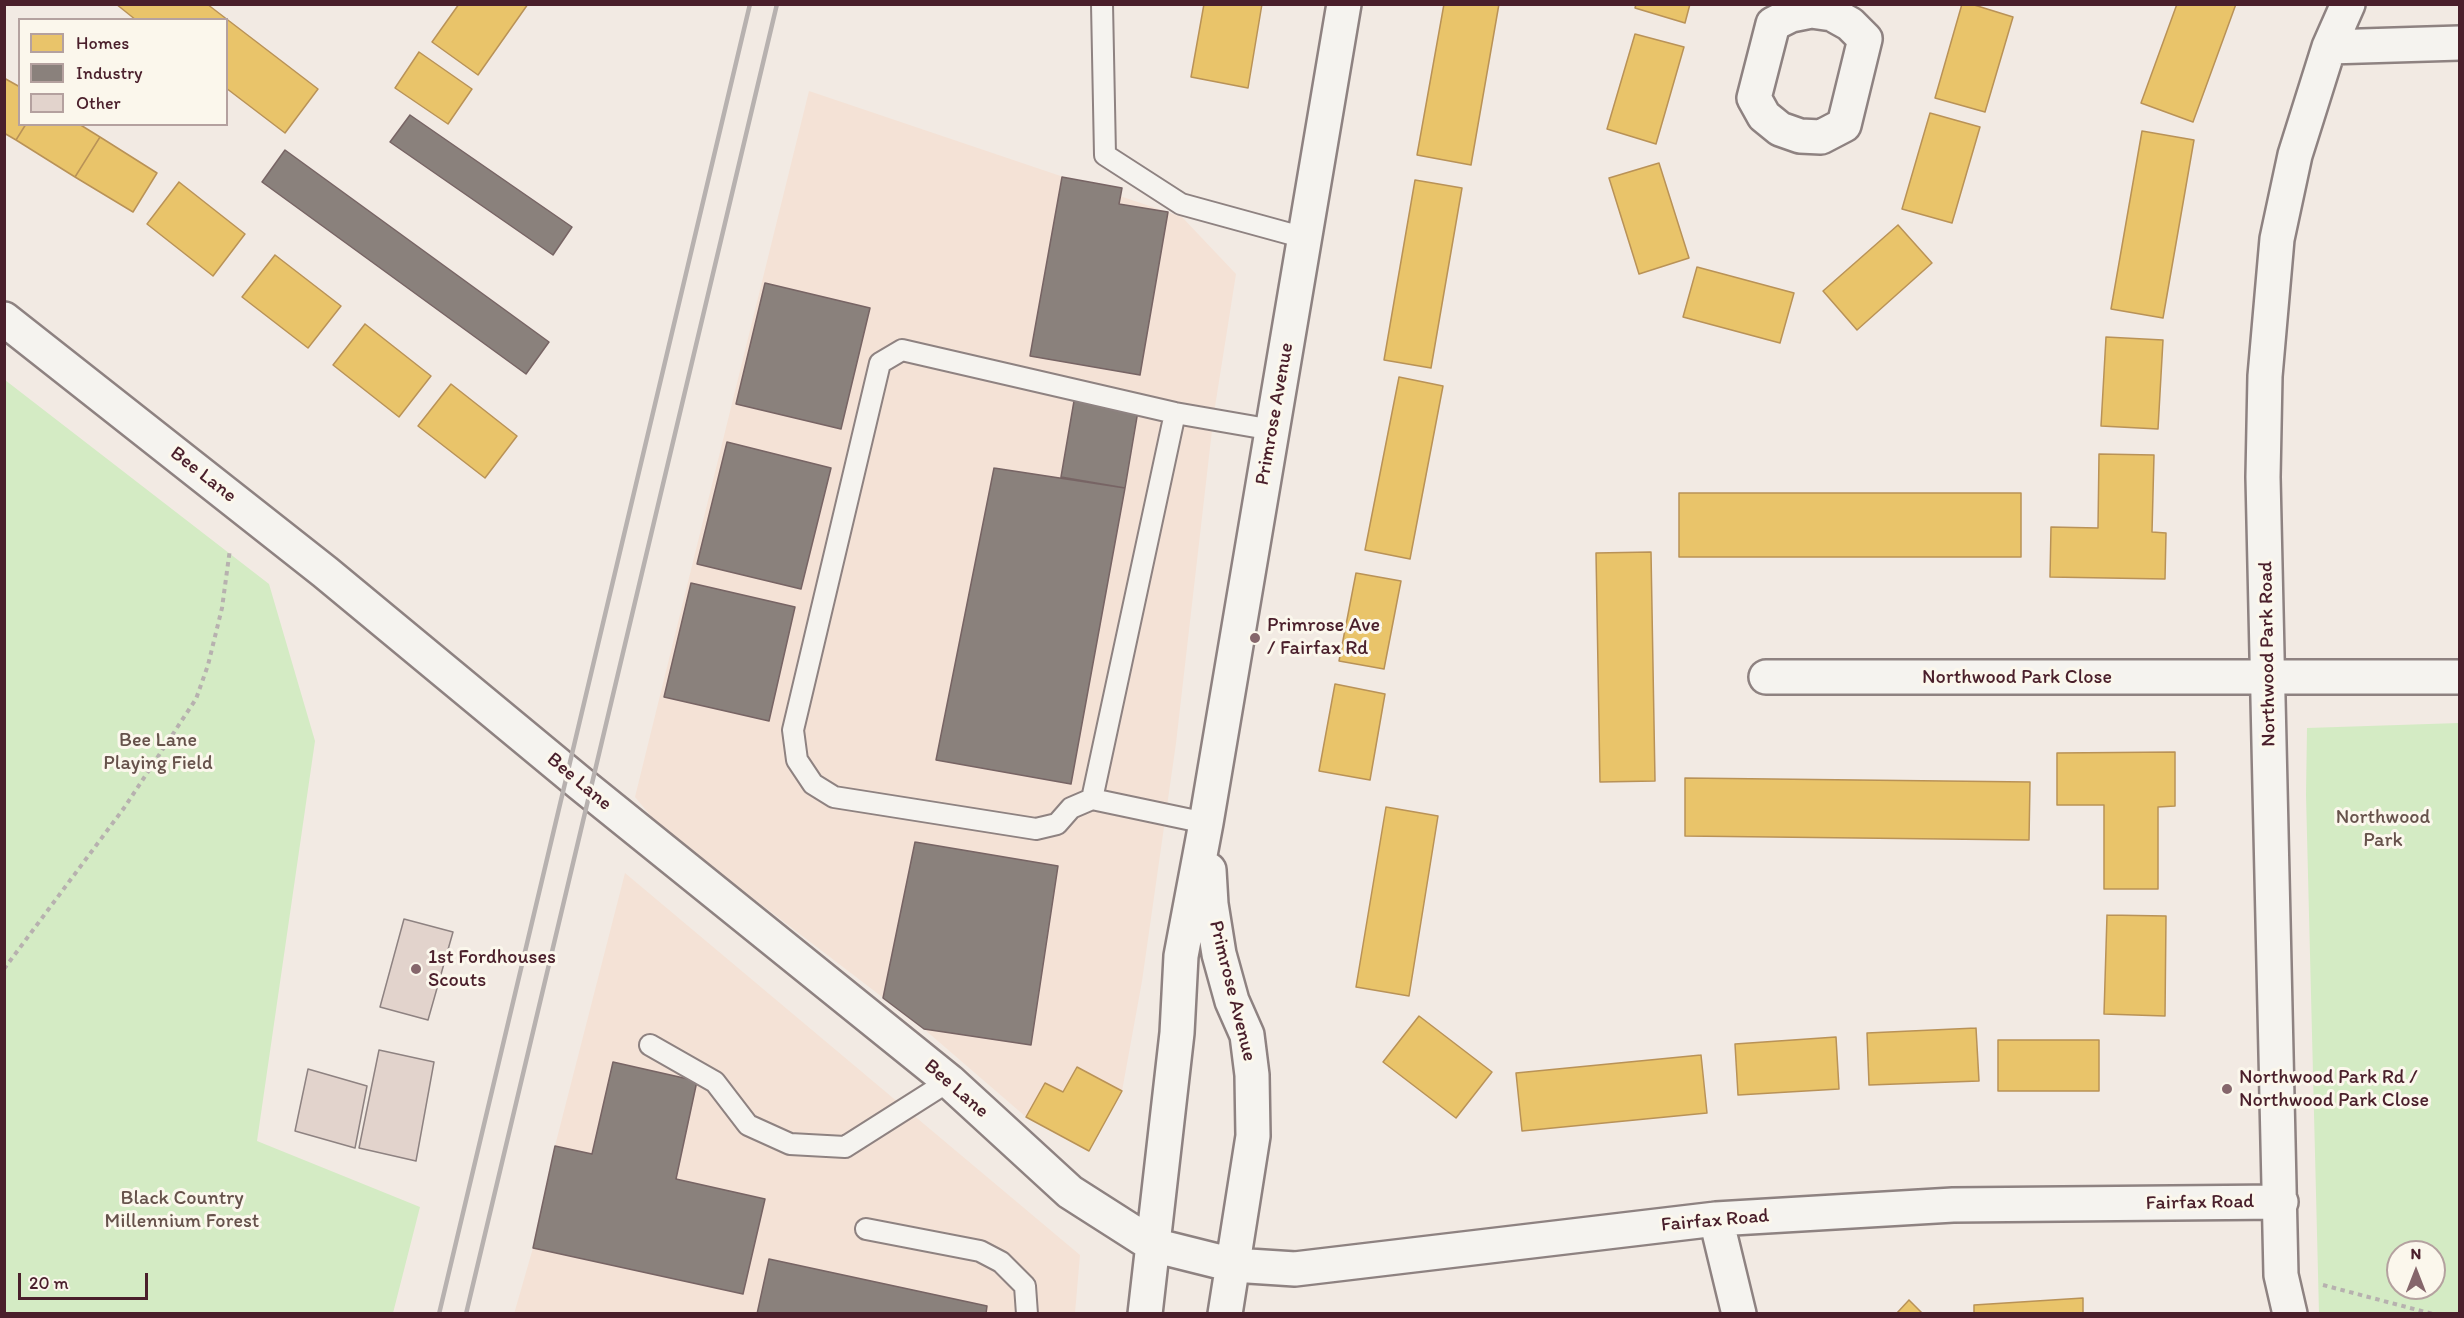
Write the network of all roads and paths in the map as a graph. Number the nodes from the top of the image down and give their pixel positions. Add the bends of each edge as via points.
1 (1102, 4) edge
2 (1344, 4) edge
3 (2348, 4) edge
4 (2460, 42) edge
5 (2328, 47) junction
6 (1305, 238) junction
7 (4, 319) edge
8 (1176, 413) junction
9 (1273, 430) junction
10 (231, 541) dead end
11 (1766, 677) dead end
12 (2460, 677) edge
13 (2268, 678) junction
14 (1092, 799) junction
15 (1206, 823) junction
16 (4, 969) edge
17 (650, 1046) dead end
18 (949, 1080) junction
19 (2282, 1202) junction
20 (1716, 1219) junction
21 (866, 1229) dead end
22 (1153, 1245) junction
23 (1233, 1265) junction
24 (2319, 1284) dead end
25 (1027, 1314) edge
26 (1145, 1314) edge
27 (1224, 1314) edge
28 (1739, 1314) edge
29 (2290, 1314) edge
30 (2433, 1314) edge

1 - 6 lane via 1105,155 1181,204
2 - 6 street, Primrose Avenue
3 - 5 street, Northwood Park Road
4 - 5 street
5 - 13 street, Northwood Park Road via 2295,155 2277,239 2265,376 2263,477
6 - 9 street, Primrose Avenue
7 - 18 street, Bee Lane via 325,572 580,784
8 - 9 lane
8 - 14 lane
8 - 14 lane via 902,350 880,363 793,730 797,760 813,784 834,797 1036,829 1057,824 1071,808
9 - 15 street, Primrose Avenue
10 - 16 path via 222,608 196,699 124,808
11 - 13 street, Northwood Park Close
12 - 13 street, Northwood Park Close
13 - 19 street, Northwood Park Road
14 - 15 lane
15 - 22 street, Primrose Avenue via 1181,956 1176,1045
15 - 23 street, Primrose Avenue via 1210,904 1217,944 1232,1001 1246,1035 1252,1075 1253,1136
17 - 18 lane via 715,1082 748,1125 790,1144 845,1147
18 - 22 street, Bee Lane via 1070,1192
19 - 20 street, Fairfax Road via 1953,1205
19 - 29 street, Northwood Park Road via 2282,1275
20 - 23 street, Fairfax Road via 1295,1269
20 - 28 street
21 - 25 lane via 980,1251 1001,1262 1024,1286
22 - 23 street, Fairfax Road
22 - 26 street, Primrose Avenue
23 - 27 street, Primrose Avenue
24 - 30 path

